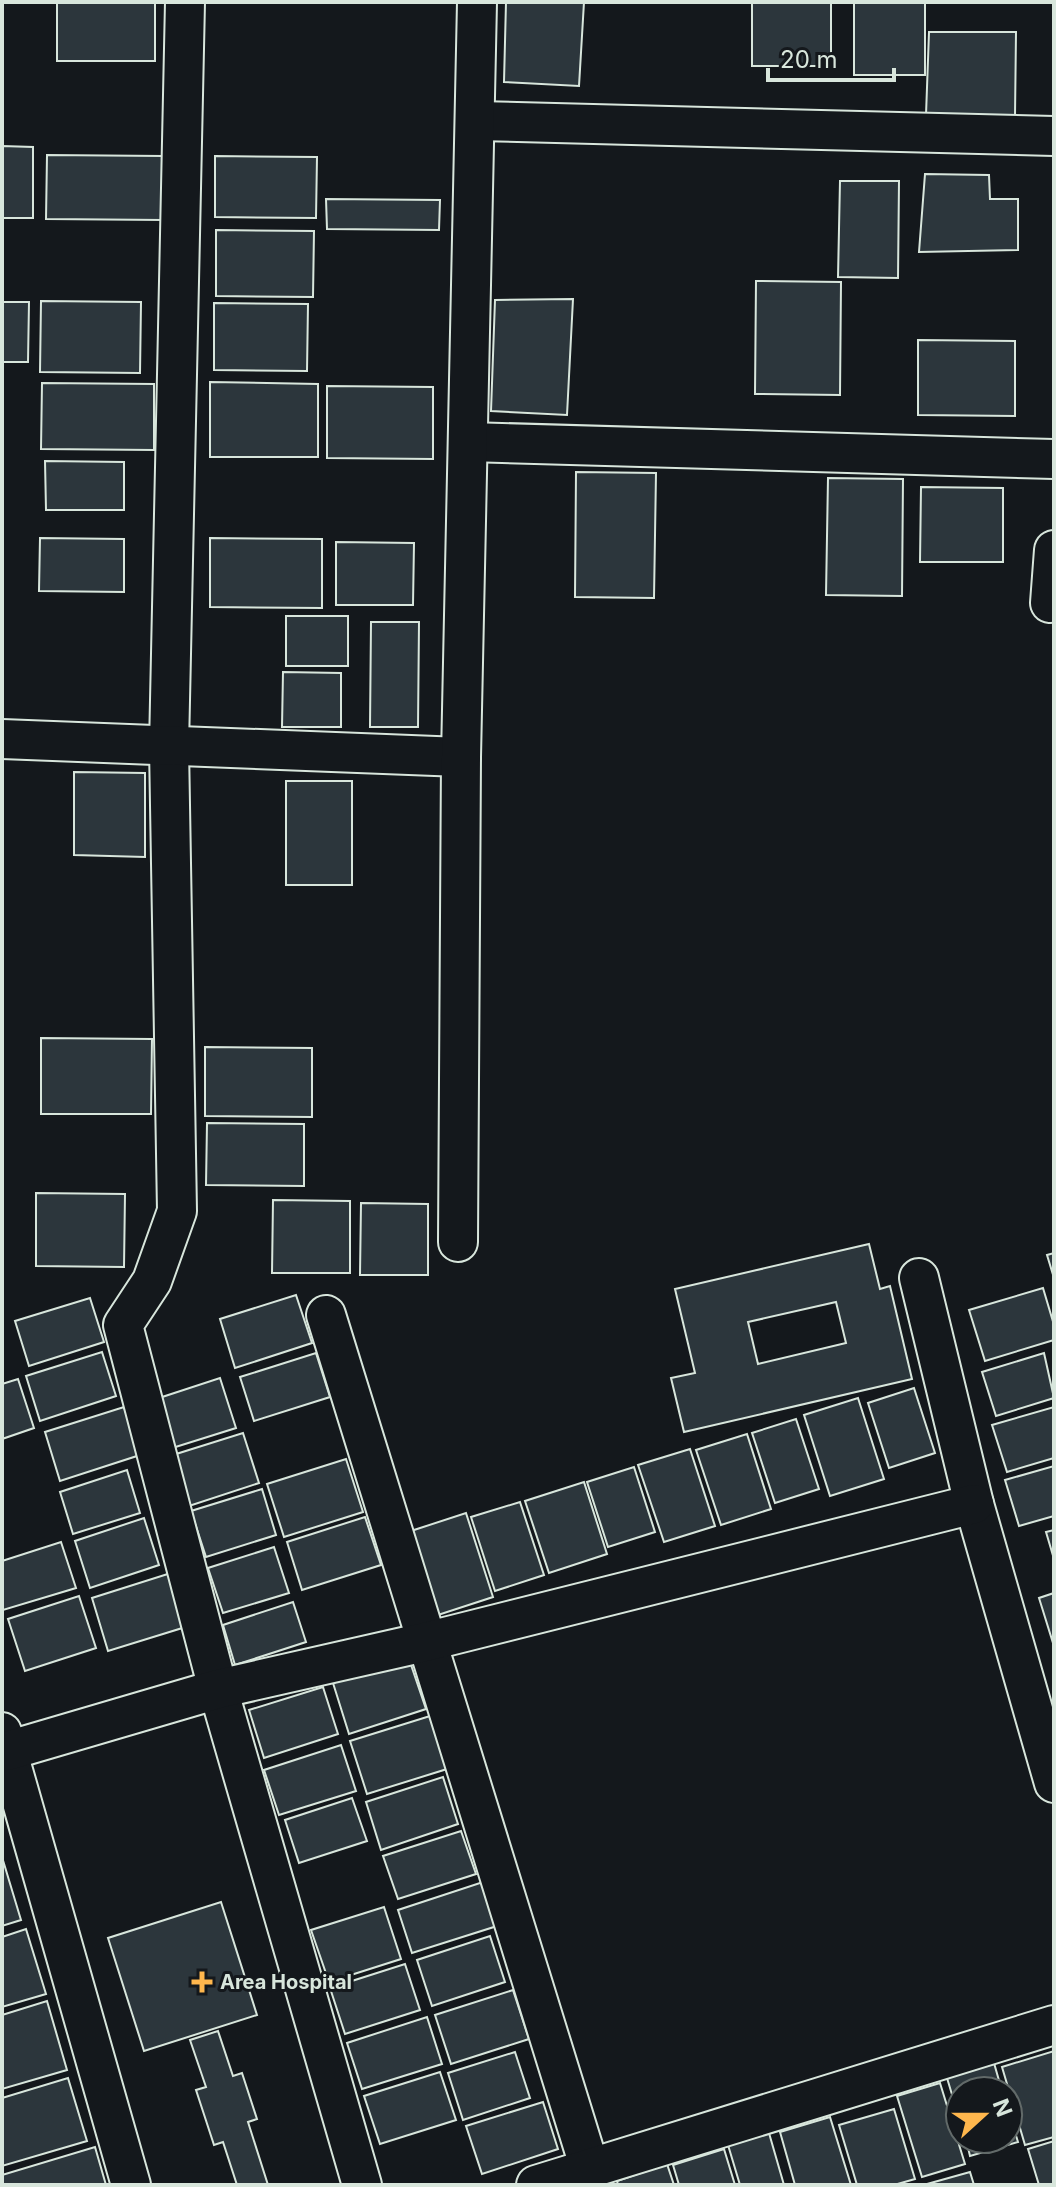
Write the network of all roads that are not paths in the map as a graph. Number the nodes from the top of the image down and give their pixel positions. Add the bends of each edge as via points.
1 (185, 2) edge
2 (477, 2) edge
3 (477, 121) junction
4 (1054, 136) edge
5 (469, 442) junction
6 (1054, 459) edge
7 (1054, 550) edge
8 (1050, 603) dead end
9 (2, 739) edge
10 (169, 747) junction
11 (461, 757) junction
12 (458, 1242) dead end
13 (919, 1278) dead end
14 (326, 1315) dead end
15 (974, 1504) junction
16 (425, 1642) junction
17 (218, 1689) junction
18 (5, 1742) edge
19 (1054, 1783) edge
20 (1054, 2025) edge
21 (590, 2169) junction
22 (131, 2185) edge
23 (362, 2185) edge
24 (536, 2185) edge

1 - 10 street
2 - 3 street
3 - 4 street
3 - 5 street
5 - 6 street
5 - 11 street
7 - 8 street
9 - 10 street
10 - 11 street
10 - 17 street via 177,1211 152,1281 123,1325
11 - 12 street
13 - 15 street
14 - 16 street
15 - 16 street
15 - 19 street
16 - 17 street
16 - 21 street
17 - 18 street
17 - 23 street
18 - 22 street
20 - 21 street
21 - 24 street

